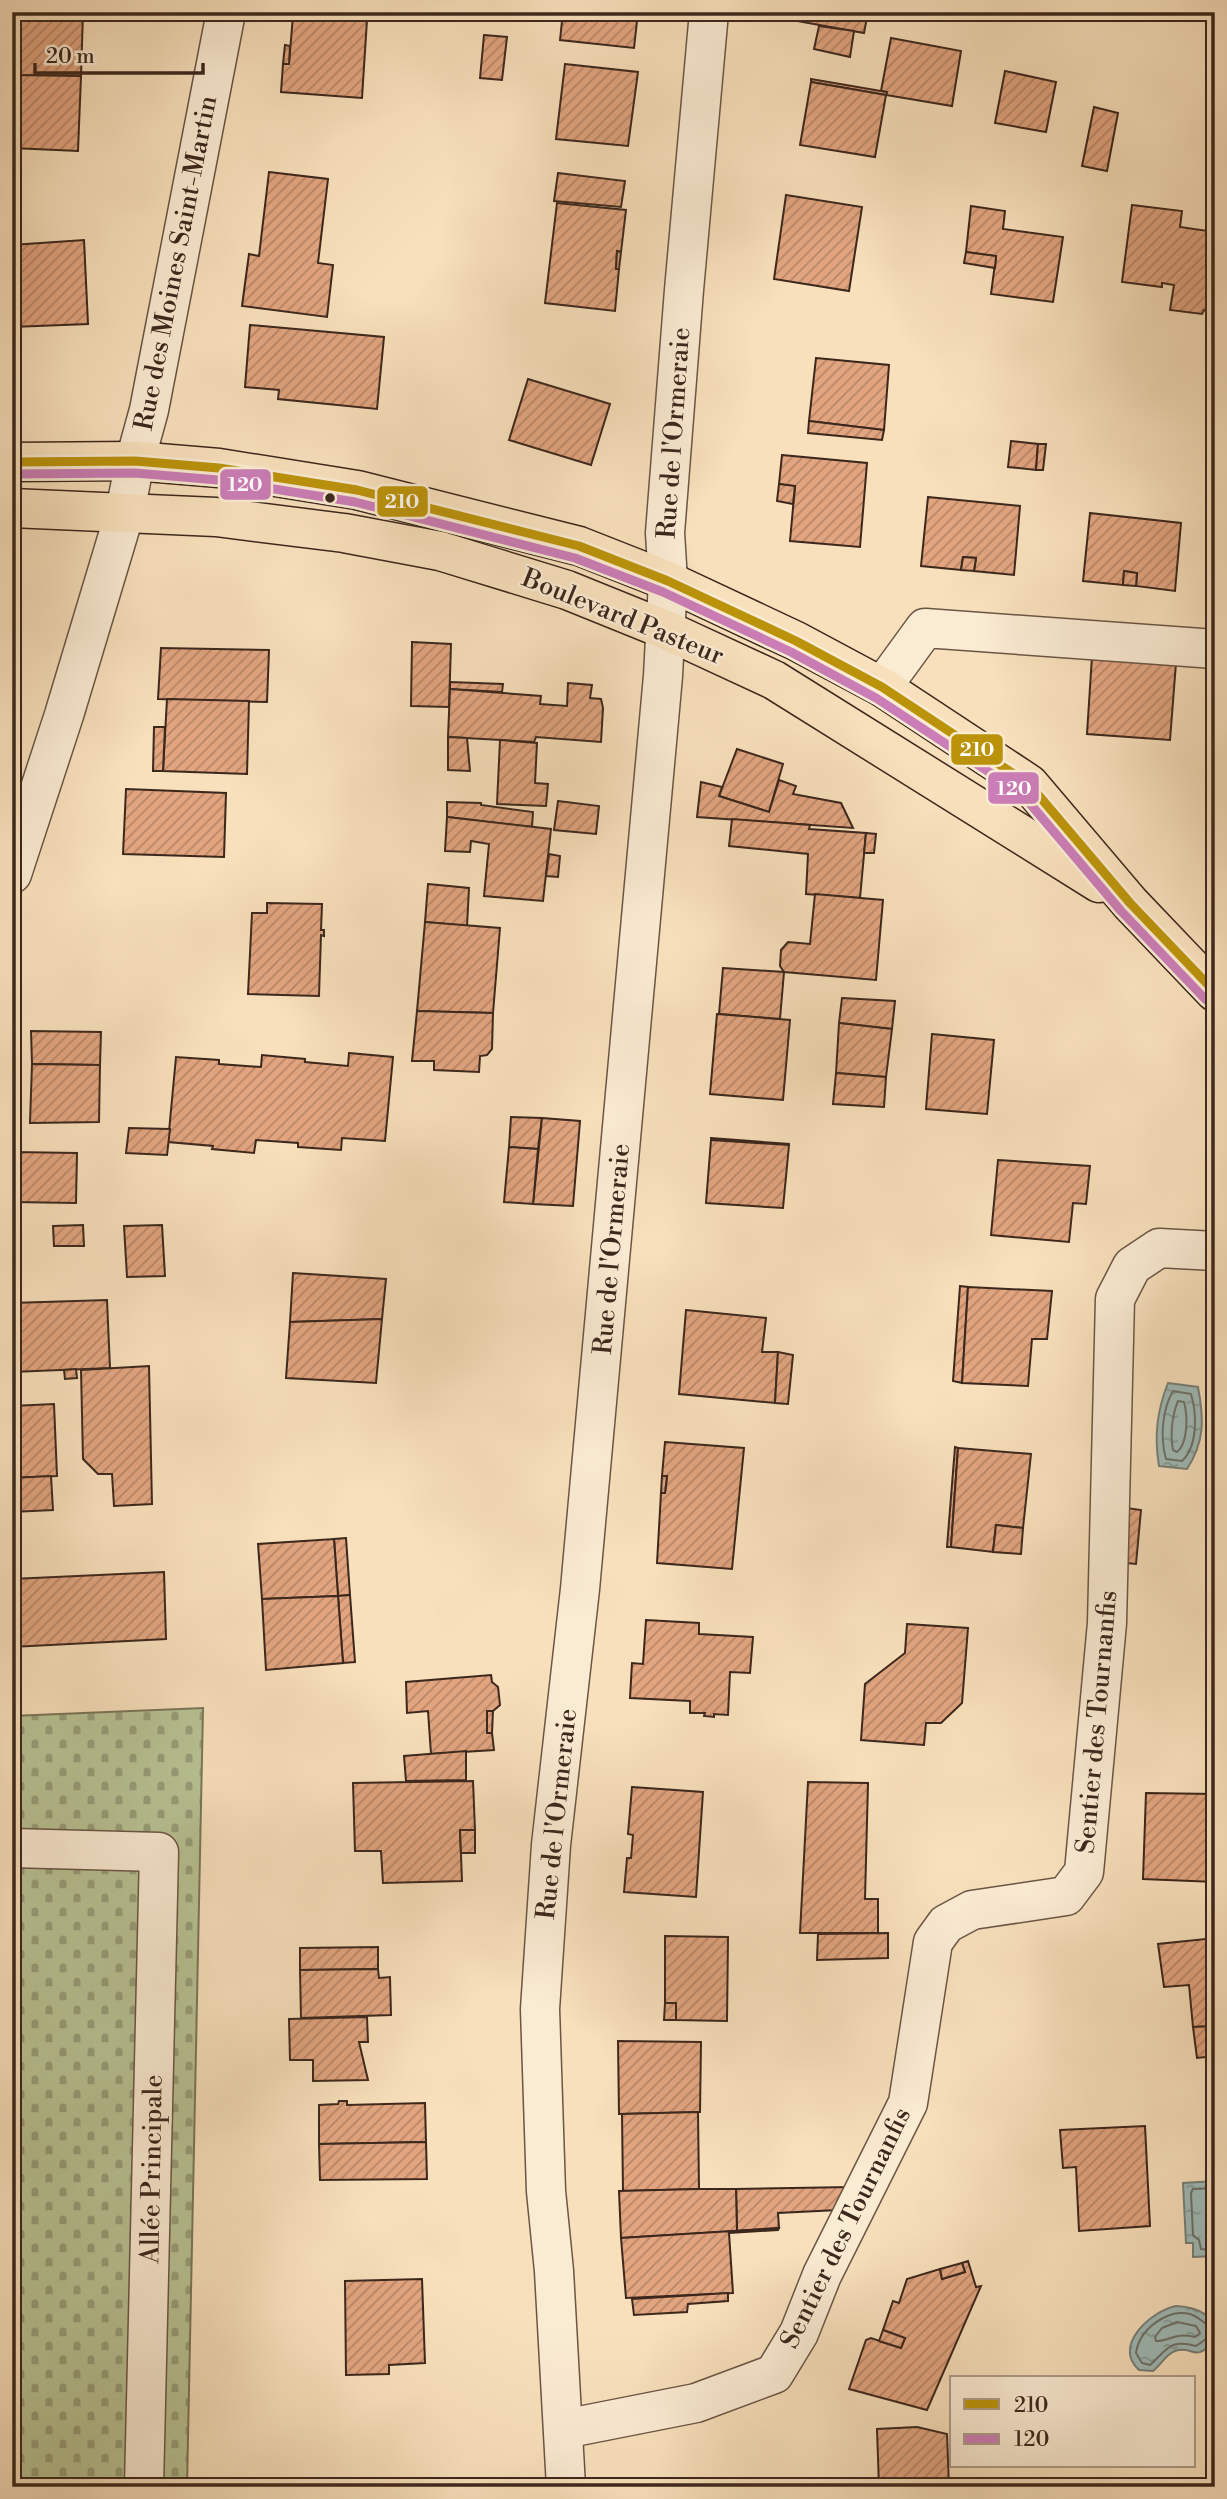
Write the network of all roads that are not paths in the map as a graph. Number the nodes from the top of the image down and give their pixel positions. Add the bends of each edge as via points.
1 (226, 12) edge
2 (709, 12) edge
3 (135, 460) junction
4 (12, 462) edge
5 (12, 508) edge
6 (125, 512) junction
7 (668, 581) junction
8 (666, 630) junction
9 (1215, 649) edge
10 (882, 687) junction
11 (12, 874) edge
12 (1130, 903) junction
13 (1215, 992) edge
14 (1215, 1251) edge
15 (12, 1849) edge
16 (564, 2429) junction
17 (144, 2487) edge
18 (566, 2487) edge

1 - 3 street, Rue des Moines Saint-Martin via 149,410
2 - 7 street, Rue de l'Ormeraie via 665,533
3 - 4 main road, Boulevard Pasteur
3 - 6 street, Rue des Moines Saint-Martin
3 - 7 main road, Boulevard Pasteur via 357,490 579,546
5 - 6 main road, Boulevard Pasteur
6 - 8 main road, Boulevard Pasteur via 229,518 440,551 567,590
6 - 11 street, Rue des Moines Saint-Martin
7 - 8 street, Rue de l'Ormeraie
7 - 10 main road, Boulevard Pasteur
8 - 12 main road, Boulevard Pasteur via 774,680
8 - 16 street, Rue de l'Ormeraie via 580,1589 551,1845 540,2009 546,2190
9 - 10 street via 925,628
10 - 12 main road, Boulevard Pasteur via 1029,784
12 - 13 main road, Boulevard Pasteur
14 - 16 street, Sentier des Tournanfis via 1159,1248 1132,1266 1115,1299 1107,1623 1084,1872 1066,1896 972,1910 946,1924 933,1942 908,2103 822,2276 799,2333 774,2374 696,2403
15 - 17 street, Allée Principale via 159,1852
16 - 18 street, Rue de l'Ormeraie

